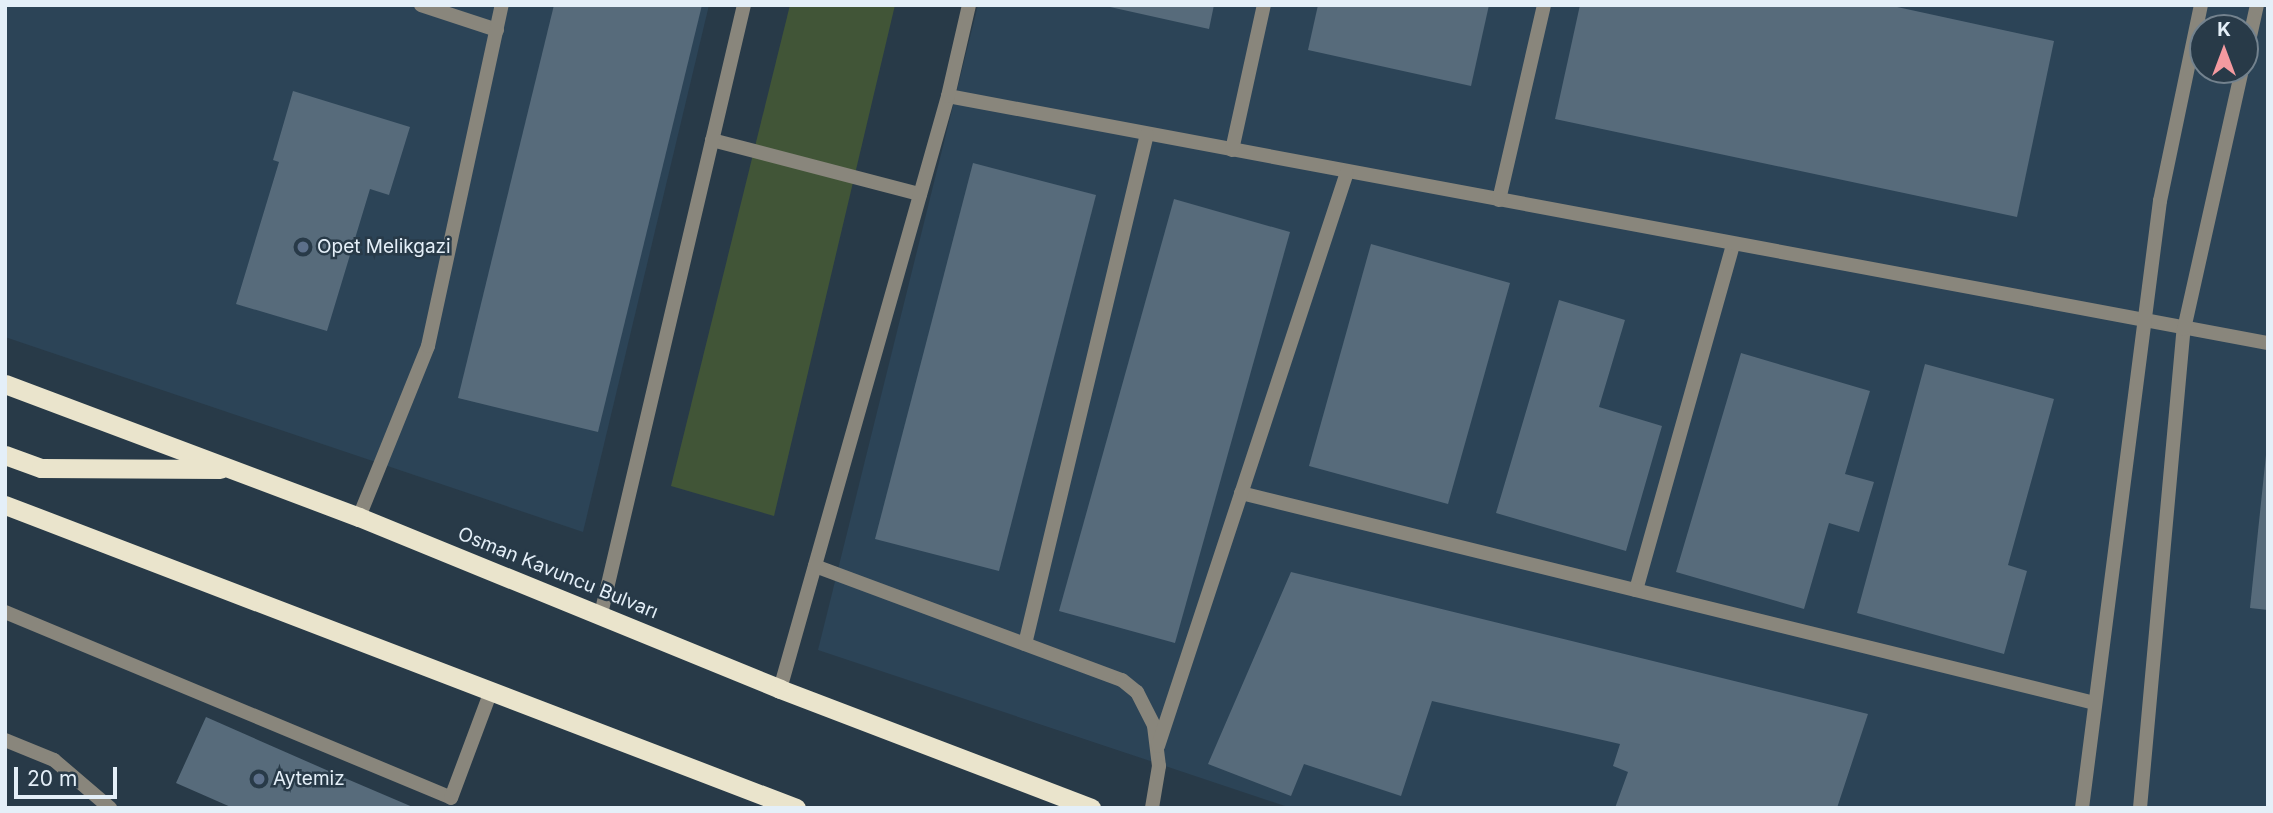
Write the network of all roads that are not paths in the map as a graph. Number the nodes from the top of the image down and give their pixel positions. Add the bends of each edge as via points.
1 (421, 5) edge
2 (502, 5) edge
3 (744, 5) edge
4 (969, 5) edge
5 (1264, 5) edge
6 (1544, 5) edge
7 (2201, 5) edge
8 (497, 30) junction
9 (2239, 84) edge
10 (948, 96) junction
11 (1147, 134) junction
12 (712, 140) junction
13 (1232, 150) junction
14 (1347, 172) junction
15 (920, 194) junction
16 (1499, 200) junction
17 (1733, 245) junction
18 (2144, 323) junction
19 (2184, 329) junction
20 (2268, 343) edge
21 (5, 384) edge
22 (5, 455) edge
23 (232, 469) junction
24 (1241, 493) junction
25 (5, 505) edge
26 (359, 517) junction
27 (815, 566) junction
28 (1636, 590) junction
29 (5, 612) edge
30 (601, 614) junction
31 (1025, 644) junction
32 (780, 689) junction
33 (491, 691) junction
34 (2095, 703) junction
35 (5, 740) edge
36 (1158, 746) junction
37 (110, 808) edge
38 (796, 808) edge
39 (1091, 808) edge
40 (1152, 808) edge
41 (2082, 808) edge
42 (2140, 808) edge

1 - 8 street
2 - 8 street
3 - 12 street
4 - 10 street
5 - 13 street
6 - 16 street
7 - 18 street via 2160,201
8 - 26 street via 428,346
9 - 19 street
10 - 11 street
10 - 15 street
11 - 13 street
11 - 31 street
12 - 15 street
12 - 30 street
13 - 14 street
14 - 16 street
14 - 24 street
15 - 27 street
16 - 17 street
17 - 18 street
17 - 28 street
18 - 19 street
18 - 34 street
19 - 20 street
19 - 42 street
21 - 23 highway, Osman Kavuncu Bulvarı
22 - 23 highway via 41,468
23 - 26 highway, Osman Kavuncu Bulvarı
24 - 28 street
24 - 36 street
25 - 33 highway
26 - 30 highway, Osman Kavuncu Bulvarı
27 - 31 street
27 - 32 street
28 - 34 street
29 - 33 street via 451,798
30 - 32 highway, Osman Kavuncu Bulvarı
31 - 36 street via 1122,680 1147,707
32 - 39 highway, Osman Kavuncu Bulvarı
33 - 38 highway
34 - 41 street
35 - 37 street via 54,760
36 - 40 street

